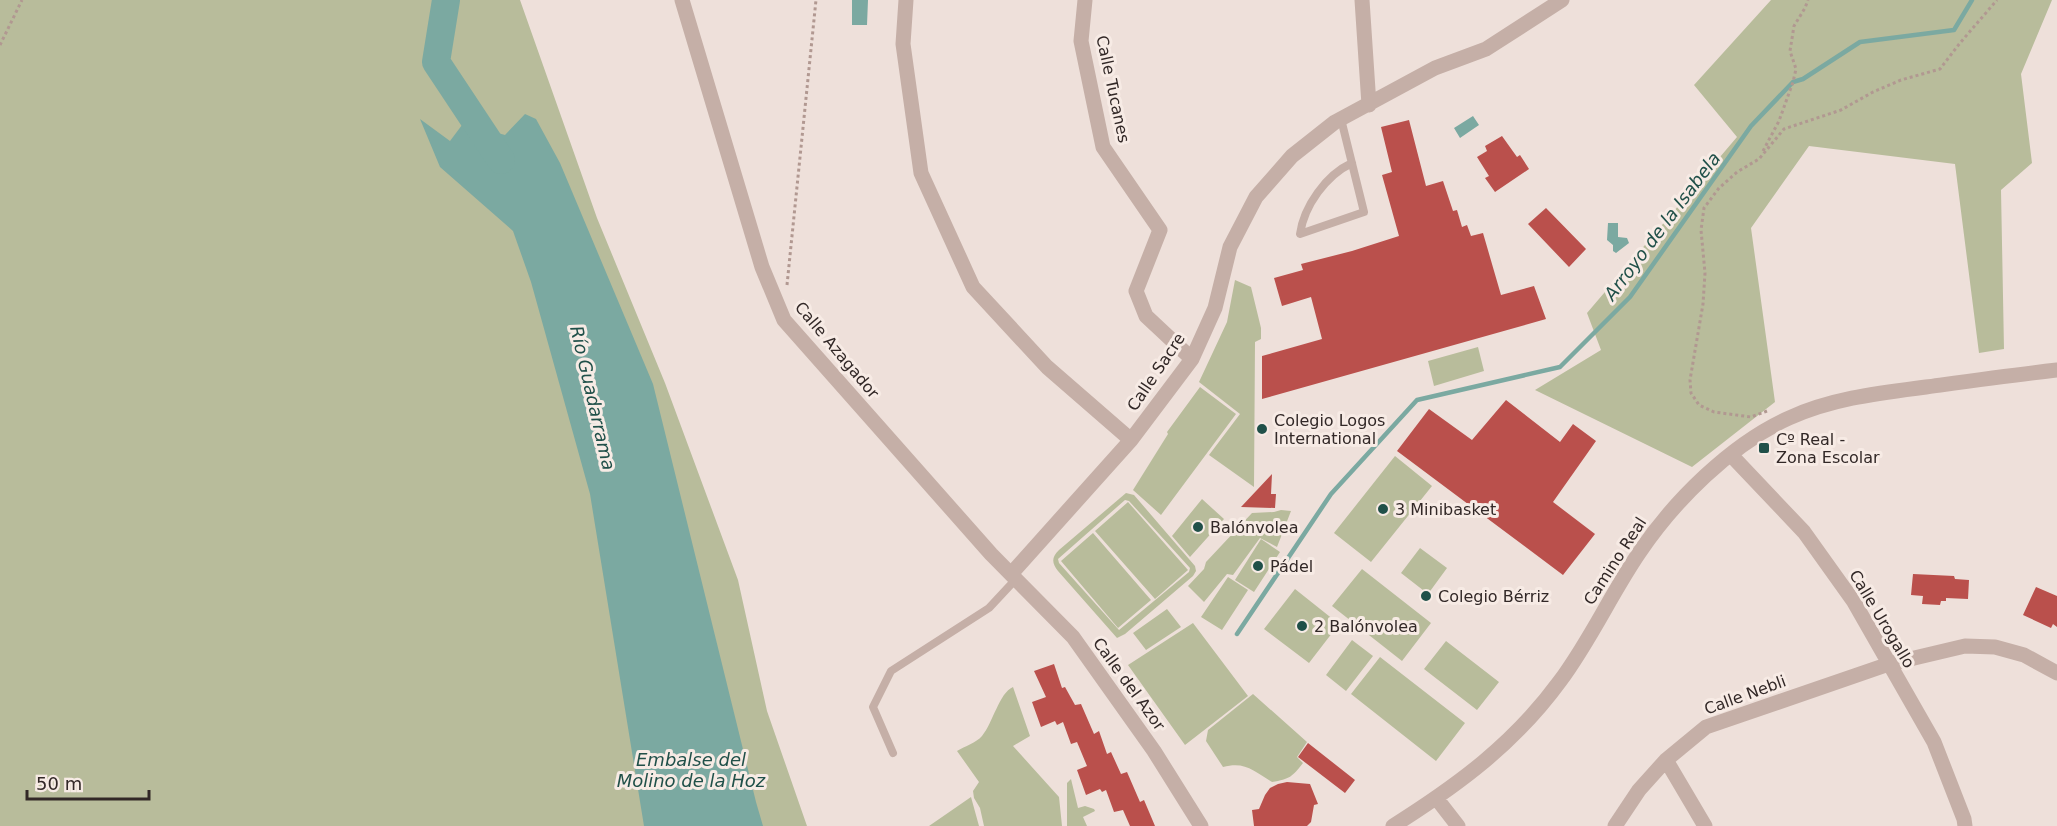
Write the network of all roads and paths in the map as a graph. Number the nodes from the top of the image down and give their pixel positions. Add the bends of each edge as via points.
1 (22, 0) edge
2 (682, 0) edge
3 (816, 0) edge
4 (906, 0) edge
5 (1085, 0) edge
6 (1362, 0) edge
7 (1562, 0) edge
8 (1808, 0) edge
9 (1996, 0) edge
10 (0, 45) edge
11 (1369, 105) junction
12 (1341, 119) junction
13 (1759, 159) junction
14 (1352, 163) junction
15 (784, 320) junction
16 (1192, 359) junction
17 (2057, 370) edge
18 (1771, 409) dead end
19 (1131, 441) junction
20 (1731, 455) junction
21 (1014, 577) junction
22 (1889, 664) junction
23 (2057, 673) edge
24 (893, 753) dead end
25 (1666, 760) junction
26 (1437, 799) junction
27 (1201, 826) edge
28 (1394, 826) edge
29 (1458, 826) edge
30 (1615, 826) edge
31 (1705, 826) edge
32 (1965, 826) edge

1 - 10 path
2 - 15 street, Calle Azagador via 762,267
3 - 15 path
4 - 19 street via 903,44 921,173 973,287 1047,368
5 - 16 street, Calle Tucanes via 1082,41 1103,147 1160,231 1136,291 1146,316
6 - 11 street
7 - 11 street, Calle Sacre via 1486,49 1435,68
8 - 13 path via 1794,26 1790,51 1796,69 1793,82
9 - 13 path via 1940,69 1901,80 1841,110 1784,129
11 - 12 street, Calle Sacre
12 - 14 lane
12 - 16 street, Calle Sacre via 1292,156 1256,197 1230,247 1215,308
13 - 18 path via 1719,188 1704,208 1703,304 1690,386 1694,400 1714,412 1751,417
14 - 14 lane via 1364,212 1300,234 1302,220 1316,197 1340,169
15 - 21 street, Calle Azagador
16 - 19 street, Calle Sacre
17 - 20 street, Camino Real via 1857,396 1789,418
19 - 21 street, Calle Sacre
20 - 22 street, Calle Urogallo via 1804,532 1854,602
20 - 26 street, Camino Real via 1687,493 1651,535 1561,680 1531,717 1501,749
21 - 24 lane via 989,608 891,671 873,707
21 - 27 street, Calle del Azor via 1073,637 1155,751
22 - 23 street, Calle Nebli via 1965,645 1995,647 2024,655
22 - 25 street, Calle Nebli via 1706,727
22 - 32 street, Calle Urogallo via 1934,742
25 - 30 street, Calle Nebli via 1639,790
25 - 31 street
26 - 28 street, Camino Real
26 - 29 street

